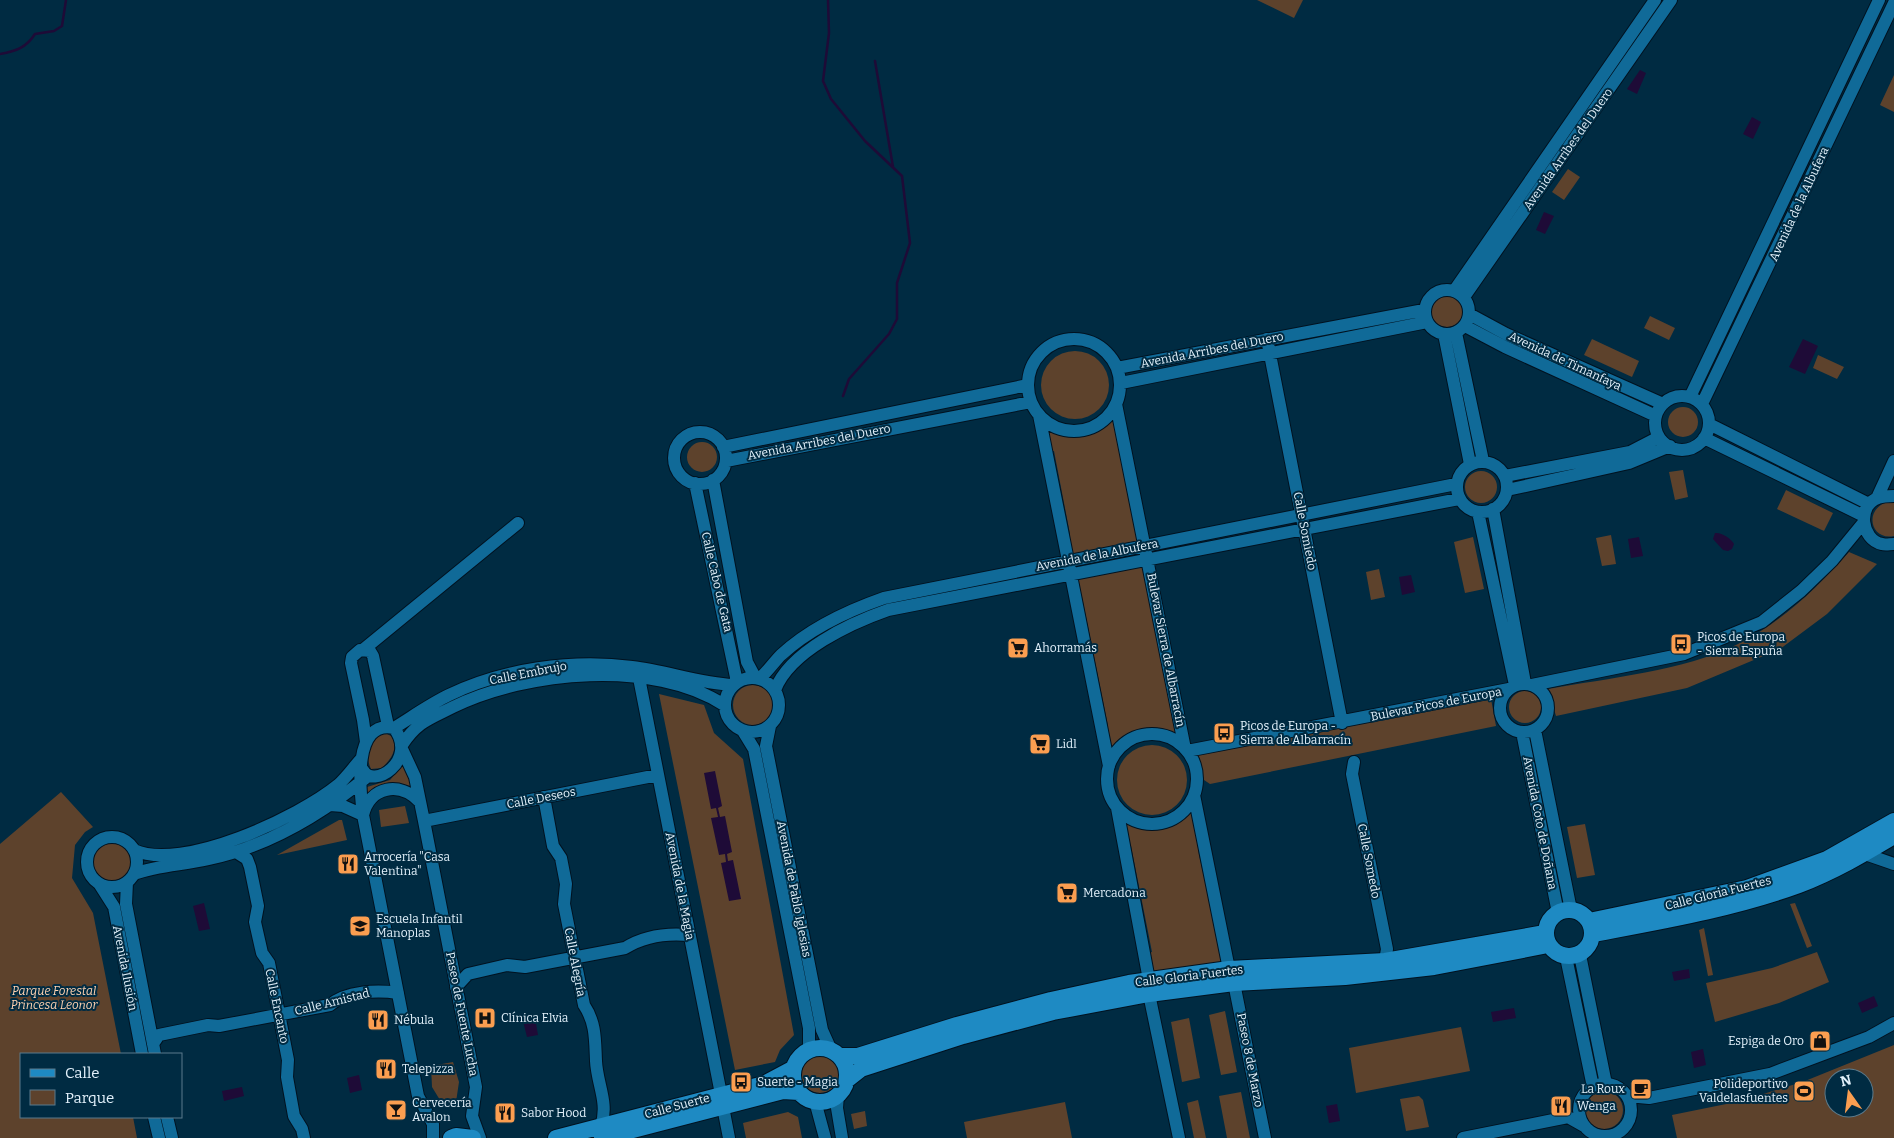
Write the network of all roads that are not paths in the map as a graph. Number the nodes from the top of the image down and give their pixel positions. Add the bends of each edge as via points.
1 (1655, 0) edge
2 (1670, 0) edge
3 (1880, 0) edge
4 (1894, 3) edge
5 (1459, 294) junction
6 (1426, 316) junction
7 (1459, 327) junction
8 (1267, 339) junction
9 (1270, 353) junction
10 (1117, 368) junction
11 (1120, 383) junction
12 (1028, 385) junction
13 (1690, 397) junction
14 (1031, 402) junction
15 (1116, 404) junction
16 (1663, 404) junction
17 (1702, 404) junction
18 (1039, 415) junction
19 (1656, 416) junction
20 (1709, 424) junction
21 (1659, 437) junction
22 (1704, 438) junction
23 (1670, 446) junction
24 (723, 447) junction
25 (726, 461) junction
26 (1894, 461) edge
27 (1484, 462) junction
28 (1470, 464) junction
29 (1505, 476) junction
30 (713, 480) junction
31 (695, 483) junction
32 (1456, 484) junction
33 (1507, 490) junction
34 (1894, 496) edge
35 (1459, 498) junction
36 (1492, 509) junction
37 (1868, 510) junction
38 (1478, 512) junction
39 (1302, 515) junction
40 (518, 523) dead end
41 (1304, 528) junction
42 (1894, 544) edge
43 (1145, 546) junction
44 (1148, 559) junction
45 (1068, 561) junction
46 (1071, 574) junction
47 (364, 649) junction
48 (639, 678) junction
49 (757, 678) junction
50 (735, 684) junction
51 (1520, 686) junction
52 (775, 690) junction
53 (724, 705) junction
54 (1342, 722) junction
55 (770, 726) junction
56 (391, 727) junction
57 (1535, 730) junction
58 (743, 731) junction
59 (1522, 732) junction
60 (366, 742) junction
61 (402, 747) junction
62 (1186, 750) junction
63 (1109, 766) junction
64 (1350, 767) dead end
65 (363, 771) junction
66 (658, 775) junction
67 (1194, 796) junction
68 (544, 798) junction
69 (420, 802) junction
70 (330, 805) junction
71 (1117, 808) junction
72 (363, 815) junction
73 (424, 821) junction
74 (1894, 821) edge
75 (1894, 836) edge
76 (134, 850) junction
77 (236, 852) junction
78 (1864, 854) junction
79 (1894, 864) edge
80 (130, 878) junction
81 (100, 885) junction
82 (1564, 911) junction
83 (1591, 927) junction
84 (689, 935) junction
85 (1546, 939) junction
86 (1573, 956) junction
87 (1389, 957) junction
88 (575, 958) junction
89 (1232, 976) junction
90 (456, 987) junction
91 (1149, 987) junction
92 (398, 994) junction
93 (279, 1014) junction
94 (1894, 1023) edge
95 (154, 1049) edge
96 (809, 1050) junction
97 (142, 1053) edge
98 (836, 1053) junction
99 (794, 1068) junction
100 (847, 1080) junction
101 (1606, 1084) junction
102 (1593, 1087) junction
103 (800, 1092) junction
104 (838, 1095) junction
105 (1628, 1096) junction
106 (1649, 1098) junction
107 (722, 1101) junction
108 (816, 1101) junction
109 (1580, 1102) junction
110 (1632, 1116) junction
111 (1568, 1117) junction
112 (154, 1118) edge
113 (168, 1118) edge
114 (1584, 1126) junction
115 (602, 1132) edge
116 (1622, 1134) edge
117 (1596, 1136) edge
118 (159, 1138) edge
119 (172, 1138) edge
120 (304, 1138) edge
121 (433, 1138) edge
122 (452, 1138) edge
123 (473, 1138) edge
124 (480, 1138) edge
125 (556, 1138) edge
126 (729, 1138) edge
127 (826, 1138) edge
128 (842, 1138) edge
129 (1179, 1138) edge
130 (1265, 1138) edge
131 (1463, 1138) edge

1 - 5 street, Avenida Arribes del Duero
2 - 5 street, Avenida Arribes del Duero
3 - 13 street, Avenida de la Albufera
4 - 17 street, Avenida de la Albufera
5 - 6 street via 1448,289 1435,293 1430,297
5 - 7 street
6 - 7 street via 1437,332
6 - 8 street, Avenida Arribes del Duero
6 - 9 street, Avenida Arribes del Duero
7 - 16 street, Avenida de Timanfaya via 1506,334
7 - 19 street, Avenida de Timanfaya
7 - 27 street
7 - 28 street
8 - 9 street, Calle Somiedo
8 - 10 street, Avenida Arribes del Duero
9 - 11 street, Avenida Arribes del Duero
9 - 39 street, Calle Somiedo
10 - 11 street
10 - 12 street via 1109,354 1097,344 1082,339 1066,340 1051,345 1039,355 1031,369
11 - 15 street
12 - 14 street
12 - 24 street, Avenida Arribes del Duero
13 - 16 street via 1676,397
13 - 17 street
14 - 18 street
14 - 25 street, Avenida Arribes del Duero
15 - 18 street via 1102,421 1081,431 1051,425
15 - 43 street, Bulevar Sierra de Albarracín
16 - 19 street
17 - 20 street
18 - 45 street
19 - 21 street
20 - 22 street
20 - 37 street
21 - 23 street
21 - 29 street via 1630,452
22 - 23 street via 1699,444 1685,449
22 - 37 street
23 - 33 street via 1629,463
24 - 25 street
24 - 31 street via 718,440 703,432 686,436 680,442 674,458 676,467 687,480
25 - 30 street
26 - 37 street, Bulevar Picos de Europa
27 - 28 street
27 - 29 street via 1496,466
28 - 32 street via 1458,476
29 - 33 street
30 - 31 street
30 - 49 street, Calle Cabo de Gata via 748,662
31 - 50 street, Calle Cabo de Gata
32 - 35 street
32 - 39 street, Avenida de la Albufera
33 - 36 street via 1499,505
34 - 37 street
35 - 38 street
35 - 41 street, Avenida de la Albufera
36 - 38 street
36 - 51 street
37 - 42 street via 1869,536 1881,544
37 - 51 street, Bulevar Picos de Europa via 1832,561 1762,622 1684,654
38 - 51 street
39 - 41 street, Calle Somiedo
39 - 43 street, Avenida de la Albufera
40 - 47 street
41 - 44 street, Avenida de la Albufera
41 - 54 street, Calle Somiedo
43 - 44 street, Bulevar Sierra de Albarracín
43 - 45 street, Avenida de la Albufera
44 - 46 street, Avenida de la Albufera
44 - 62 street, Bulevar Sierra de Albarracín
45 - 46 street
45 - 49 street, Avenida de la Albufera via 913,591 853,609 811,632
46 - 52 street, Avenida de la Albufera via 916,603 856,621 795,662 779,680
46 - 63 street
47 - 56 street via 373,656
47 - 60 street via 355,652 351,663
48 - 53 street, Calle Embrujo via 708,694
48 - 61 street, Calle Embrujo via 572,675 504,687 424,721 413,729
48 - 66 street, Avenida de la Magia
49 - 50 street
49 - 52 street
50 - 53 street via 728,691
50 - 56 street, Calle Embrujo via 628,666 570,664 489,680 450,694
51 - 54 street, Bulevar Picos de Europa
51 - 57 street via 1544,694 1549,711 1542,725
51 - 59 street via 1501,700 1500,712 1504,722
52 - 55 street via 779,697 779,713
53 - 58 street via 730,721
54 - 62 street, Bulevar Picos de Europa
55 - 58 street via 762,731
55 - 98 street, Avenida de Pablo Iglesias via 766,746 822,1030
56 - 60 street via 372,733
56 - 61 street via 401,738
57 - 59 street
57 - 82 street, Avenida Coto de Doñana
58 - 96 street, Avenida de Pablo Iglesias via 754,749 810,1033
59 - 82 street, Avenida Coto de Doñana
60 - 65 street
61 - 65 street via 390,770 379,775
61 - 69 street, Paseo de Fuente Lucha via 415,777
62 - 63 street via 1175,741 1149,734 1124,744
62 - 67 street via 1197,776
63 - 71 street via 1108,789
64 - 87 street, Calle Somedo
65 - 70 street
65 - 72 street
65 - 76 street via 285,818 248,836 163,855 144,855
66 - 68 street, Calle Deseos
66 - 84 street, Avenida de la Magia
67 - 71 street via 1177,816 1165,822 1139,822
67 - 89 street
68 - 73 street, Calle Deseos
68 - 88 street, Calle Alegría via 554,846 561,858 566,884 564,904
69 - 72 street via 408,792 387,789 368,801
69 - 73 street, Paseo de Fuente Lucha
70 - 72 street via 343,806
70 - 77 street via 276,835
71 - 91 street
72 - 92 street
73 - 90 street, Paseo de Fuente Lucha
74 - 83 main road, Calle Gloria Fuertes via 1827,859 1747,888
75 - 78 main road, Calle Gloria Fuertes
76 - 80 street via 137,858
76 - 81 street via 128,843 113,837 97,842 91,848 87,856 89,873
77 - 80 street via 147,869
77 - 93 street, Calle Encanto via 247,860 250,867 258,906 255,922
78 - 79 street
78 - 83 main road, Calle Gloria Fuertes via 1801,884 1737,905
80 - 81 street via 114,887
80 - 95 street, Avenida Ilusión via 126,904
81 - 97 street, Avenida Ilusión via 114,907
82 - 83 main road via 1582,914
82 - 85 main road via 1548,922
83 - 86 main road via 1588,947
84 - 88 street via 673,933 637,940 625,948
84 - 107 street, Avenida de la Magia
85 - 86 main road
85 - 87 main road, Calle Gloria Fuertes
85 - 89 main road, Calle Gloria Fuertes via 1426,968 1346,977
86 - 101 street
86 - 102 street
87 - 89 main road, Calle Gloria Fuertes
88 - 90 street via 526,967 507,965 468,974
88 - 115 street, Calle Alegría via 584,1005 591,1016 597,1043 596,1061 605,1108
89 - 91 main road, Calle Gloria Fuertes
89 - 130 street, Paseo 8 de Marzo
90 - 124 street, Paseo de Fuente Lucha via 476,1087 472,1116
91 - 98 main road, Calle Gloria Fuertes via 1051,1000 858,1056
91 - 100 main road, Calle Gloria Fuertes via 963,1036 861,1069
91 - 129 street
92 - 93 street, Calle Amistad via 380,990
92 - 121 street via 418,1096 433,1124
93 - 95 street, Calle Amistad via 173,1031 160,1035
93 - 120 street, Calle Encanto via 294,1116
94 - 106 street via 1869,1037 1770,1074
96 - 98 main road via 817,1048
96 - 99 main road
98 - 100 main road via 846,1067
99 - 103 main road via 794,1080
99 - 107 main road, Calle Suerte
100 - 104 main road
101 - 102 street
101 - 105 street via 1618,1086
102 - 109 street
103 - 107 main road, Calle Suerte via 783,1091
103 - 108 main road
104 - 108 main road via 827,1101
104 - 128 street
105 - 106 street
105 - 110 street
106 - 110 street
107 - 115 main road, Calle Suerte
107 - 126 street, Avenida de la Magia
108 - 127 street
109 - 111 street
109 - 114 street via 1579,1114
110 - 116 street
111 - 114 street
111 - 131 street
112 - 118 street
113 - 119 street
114 - 117 street
115 - 125 main road, Calle Suerte
116 - 117 street
122 - 123 main road

